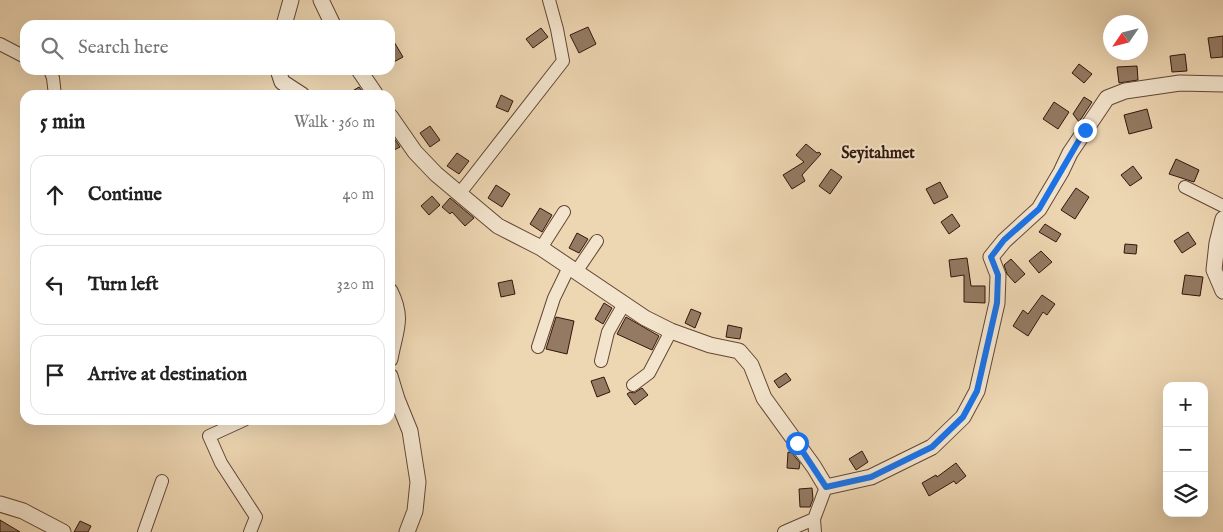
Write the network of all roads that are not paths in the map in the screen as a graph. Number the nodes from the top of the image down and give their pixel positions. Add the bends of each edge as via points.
1 (291, 0) edge
2 (321, 0) edge
3 (549, 0) edge
4 (285, 20) edge
5 (331, 20) edge
6 (0, 44) edge
7 (20, 54) edge
8 (52, 75) edge
9 (280, 75) edge
10 (362, 75) edge
11 (1223, 84) edge
12 (54, 90) edge
13 (294, 90) edge
14 (373, 90) edge
15 (395, 123) edge
16 (1185, 187) dead end
17 (460, 193) junction
18 (1223, 206) edge
19 (564, 212) dead end
20 (1223, 219) edge
21 (597, 241) dead end
22 (541, 248) junction
23 (573, 269) junction
24 (1223, 291) edge
25 (395, 301) edge
26 (624, 304) junction
27 (671, 331) junction
28 (395, 336) edge
29 (538, 347) dead end
30 (601, 361) dead end
31 (633, 385) dead end
32 (395, 390) edge
33 (233, 425) edge
34 (162, 482) dead end
35 (826, 487) junction
36 (0, 504) edge
37 (815, 526) edge
38 (64, 532) edge
39 (144, 532) edge
40 (250, 532) edge
41 (407, 532) edge
42 (784, 532) edge

1 - 4 street
2 - 5 street
3 - 17 street via 563,61
6 - 7 street
8 - 12 street
9 - 13 street via 282,82
10 - 14 street
11 - 35 street via 1180,83 1132,90 1107,98 1070,153 1039,209 1004,240 991,257 998,275 997,303 977,391 963,417 932,447 871,477
15 - 17 street via 436,174
16 - 18 street
17 - 22 street via 498,226
19 - 22 street
20 - 24 street via 1214,270
21 - 23 street
22 - 23 street
23 - 26 street
23 - 29 street via 554,298
25 - 28 street via 398,323
26 - 27 street
26 - 30 street via 608,332
27 - 31 street via 649,373
27 - 35 street via 739,352 751,365 764,398
32 - 41 street via 410,432 418,482 415,511
33 - 40 street via 210,436 221,463 256,517
34 - 39 street
35 - 37 street
36 - 38 street via 23,511
37 - 42 street

